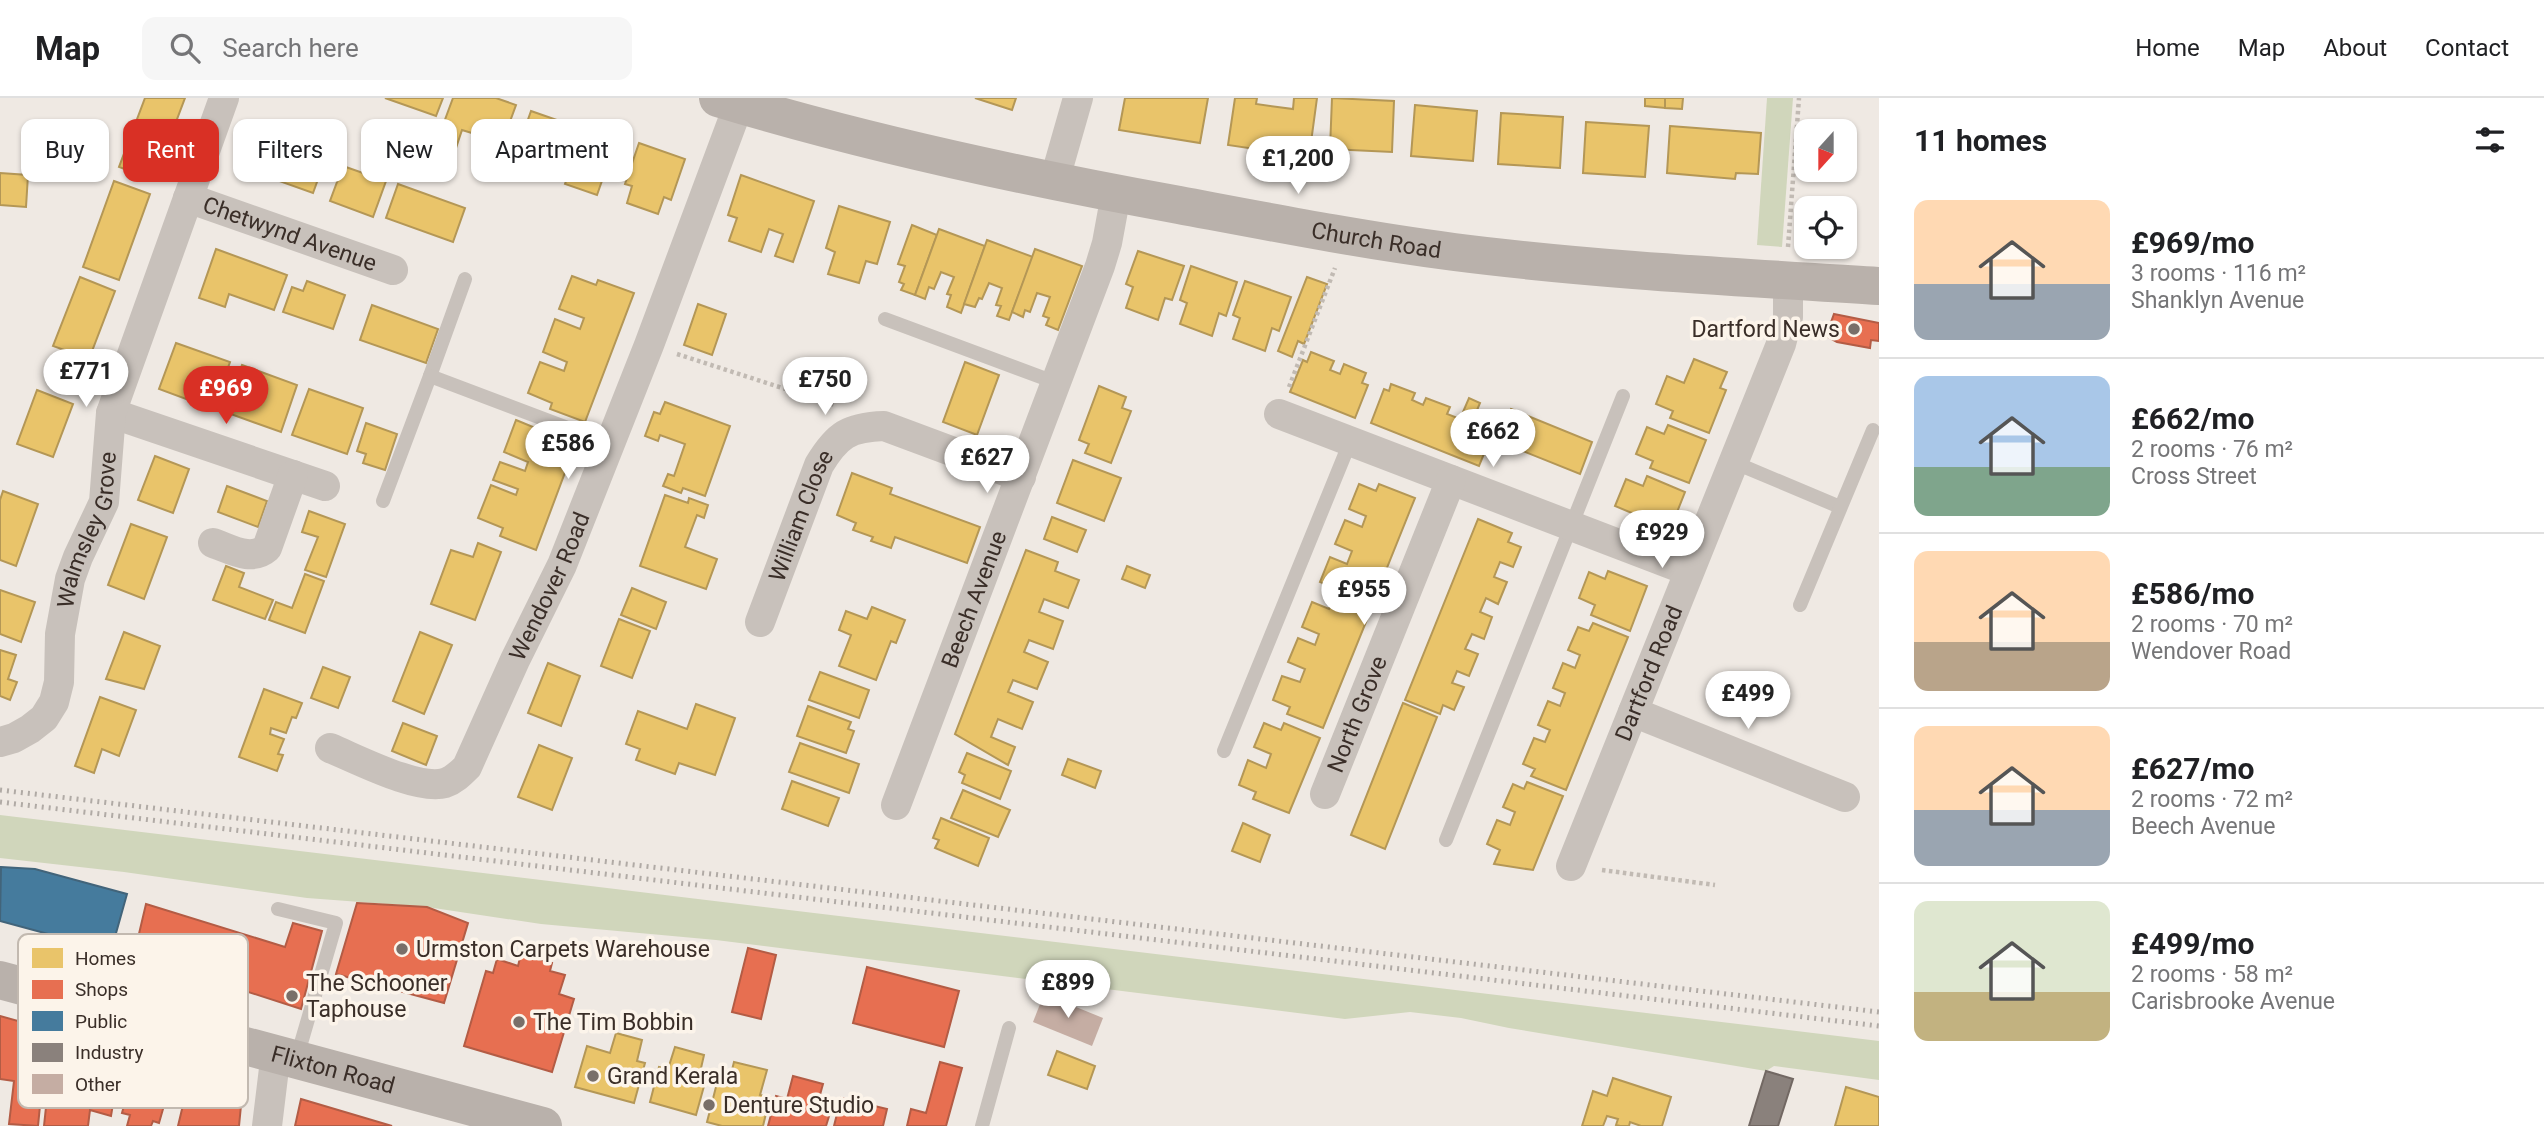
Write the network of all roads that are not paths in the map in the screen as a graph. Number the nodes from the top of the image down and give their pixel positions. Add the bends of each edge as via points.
1 (224, 98) edge
2 (1078, 98) edge
3 (729, 101) edge
4 (1054, 182) junction
5 (1116, 194) junction
6 (188, 198) junction
7 (393, 270) dead end
8 (465, 279) dead end
9 (1788, 280) junction
10 (1879, 286) edge
11 (885, 319) dead end
12 (430, 376) junction
13 (1057, 383) junction
14 (1623, 396) dead end
15 (111, 413) junction
16 (1279, 414) road end
17 (1873, 430) dead end
18 (1350, 442) junction
19 (610, 444) junction
20 (1733, 462) junction
21 (292, 475) junction
22 (1021, 477) junction
23 (1451, 480) junction
24 (325, 486) dead end
25 (383, 501) dead end
26 (1840, 507) junction
27 (1570, 526) junction
28 (213, 542) dead end
29 (1689, 571) junction
30 (1800, 605) dead end
31 (760, 622) dead end
32 (1633, 712) junction
33 (0, 742) edge
34 (330, 748) dead end
35 (1224, 751) dead end
36 (1325, 794) dead end
37 (1845, 797) dead end
38 (896, 805) dead end
39 (1446, 840) dead end
40 (1571, 866) road end
41 (278, 909) dead end
42 (0, 980) edge
43 (18, 985) edge
44 (1009, 1028) dead end
45 (248, 1045) edge
46 (287, 1055) junction
47 (532, 1124) edge
48 (268, 1126) edge
49 (982, 1126) edge

1 - 6 street, Walmsley Grove
2 - 4 street
3 - 4 main road, Church Road
3 - 19 street, Wendover Road via 649,345
4 - 5 main road, Church Road
5 - 9 main road, Church Road via 1453,252
5 - 13 street, Beech Avenue via 1100,266
6 - 7 street, Chetwynd Avenue
6 - 15 street, Walmsley Grove
8 - 12 lane
9 - 10 main road, Church Road
9 - 20 street, Dartford Road via 1786,330
11 - 13 lane
12 - 19 lane
12 - 25 lane
13 - 22 street, Beech Avenue
14 - 27 lane
15 - 21 street
15 - 33 street, Walmsley Grove via 104,502 70,579 54,702 30,729
16 - 18 street
17 - 26 lane
18 - 23 street
18 - 35 lane
19 - 34 street, Wendover Road via 562,565 467,767 446,783 432,785
20 - 26 lane
20 - 29 street, Dartford Road
21 - 24 street
21 - 28 street via 267,548 260,554 250,556
22 - 31 street, William Close via 884,426 863,426 844,434 819,465
22 - 38 street, Beech Avenue
23 - 27 street
23 - 36 street, North Grove
26 - 30 lane
27 - 29 street
27 - 39 lane
29 - 32 street, Dartford Road
32 - 37 street
32 - 40 street, Dartford Road
41 - 46 lane via 336,923
42 - 43 main road, Flixton Road
44 - 49 lane
45 - 46 main road, Flixton Road
46 - 47 main road, Flixton Road
46 - 48 street

